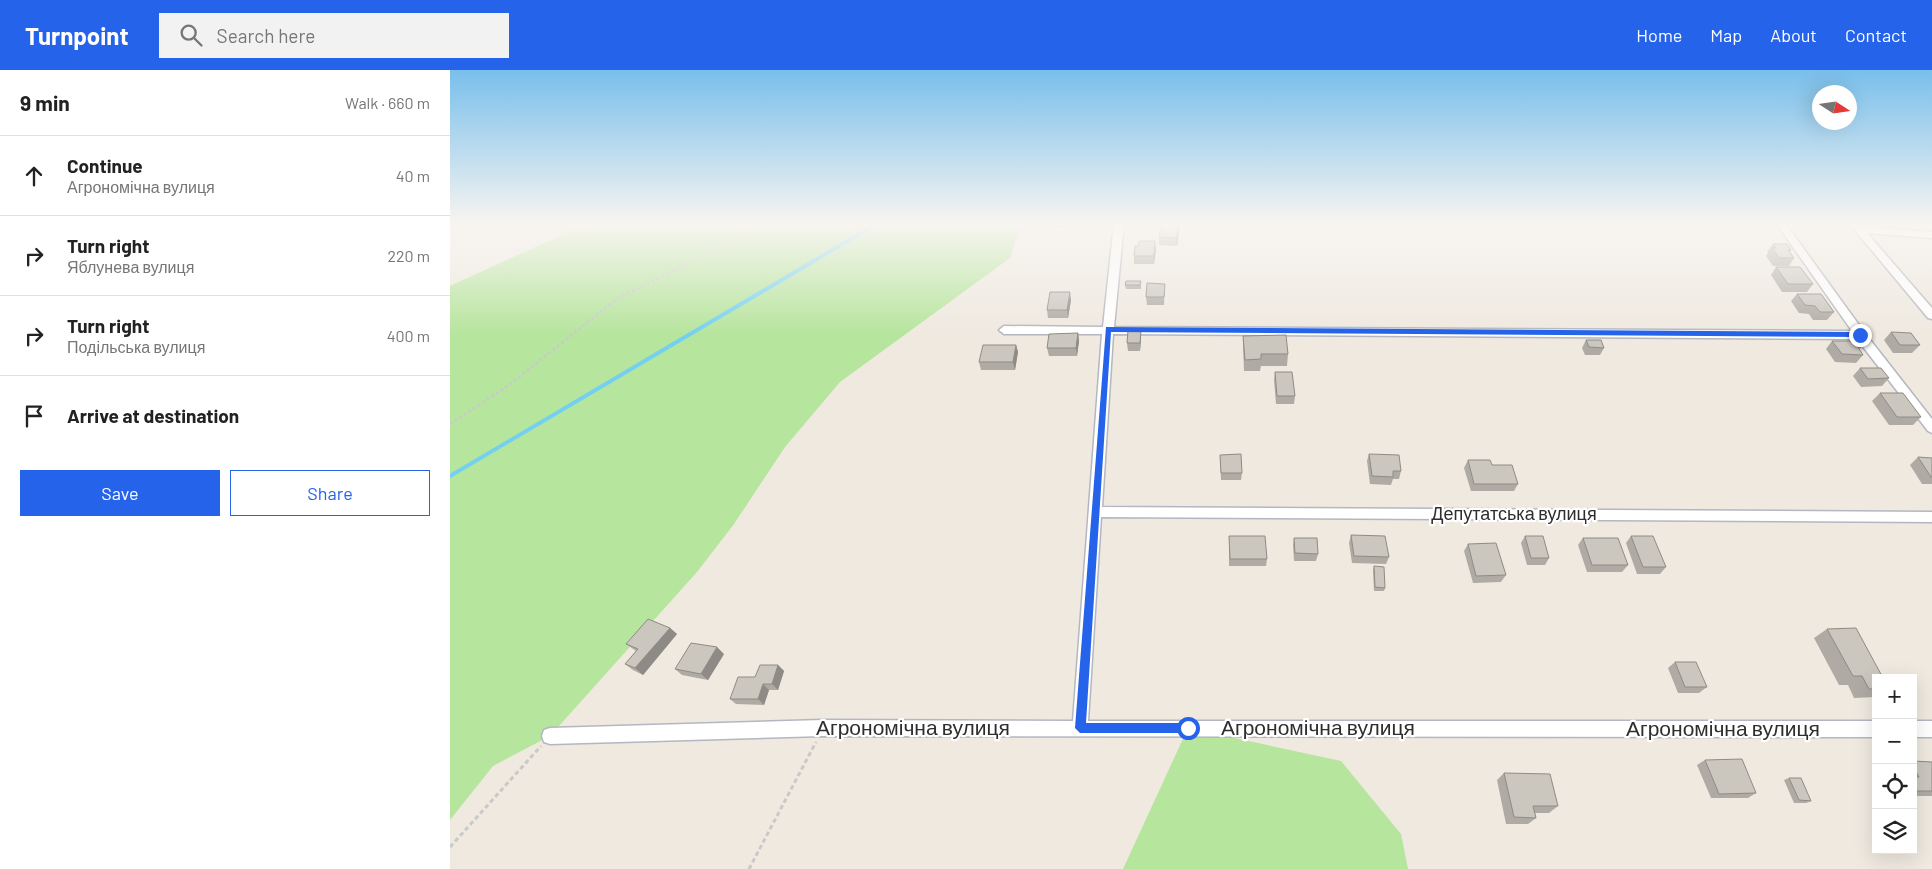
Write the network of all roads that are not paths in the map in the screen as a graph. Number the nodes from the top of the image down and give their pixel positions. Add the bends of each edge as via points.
1 (1115, 260) edge
2 (1807, 260) edge
3 (1886, 260) edge
4 (1930, 309) edge
5 (1108, 329) junction
6 (1004, 330) dead end
7 (1860, 335) junction
8 (1932, 428) edge
9 (1097, 512) junction
10 (1932, 517) edge
11 (1080, 728) junction
12 (1872, 729) edge
13 (1917, 729) edge
14 (1932, 729) edge
15 (550, 736) road end

1 - 5 street
2 - 7 street
3 - 4 street
5 - 6 street
5 - 7 street
5 - 9 street
7 - 8 street
9 - 10 street, Депутатська вулиця
9 - 11 street
11 - 12 street, Агрономічна вулиця
11 - 15 street, Агрономічна вулиця via 823,728
13 - 14 street

